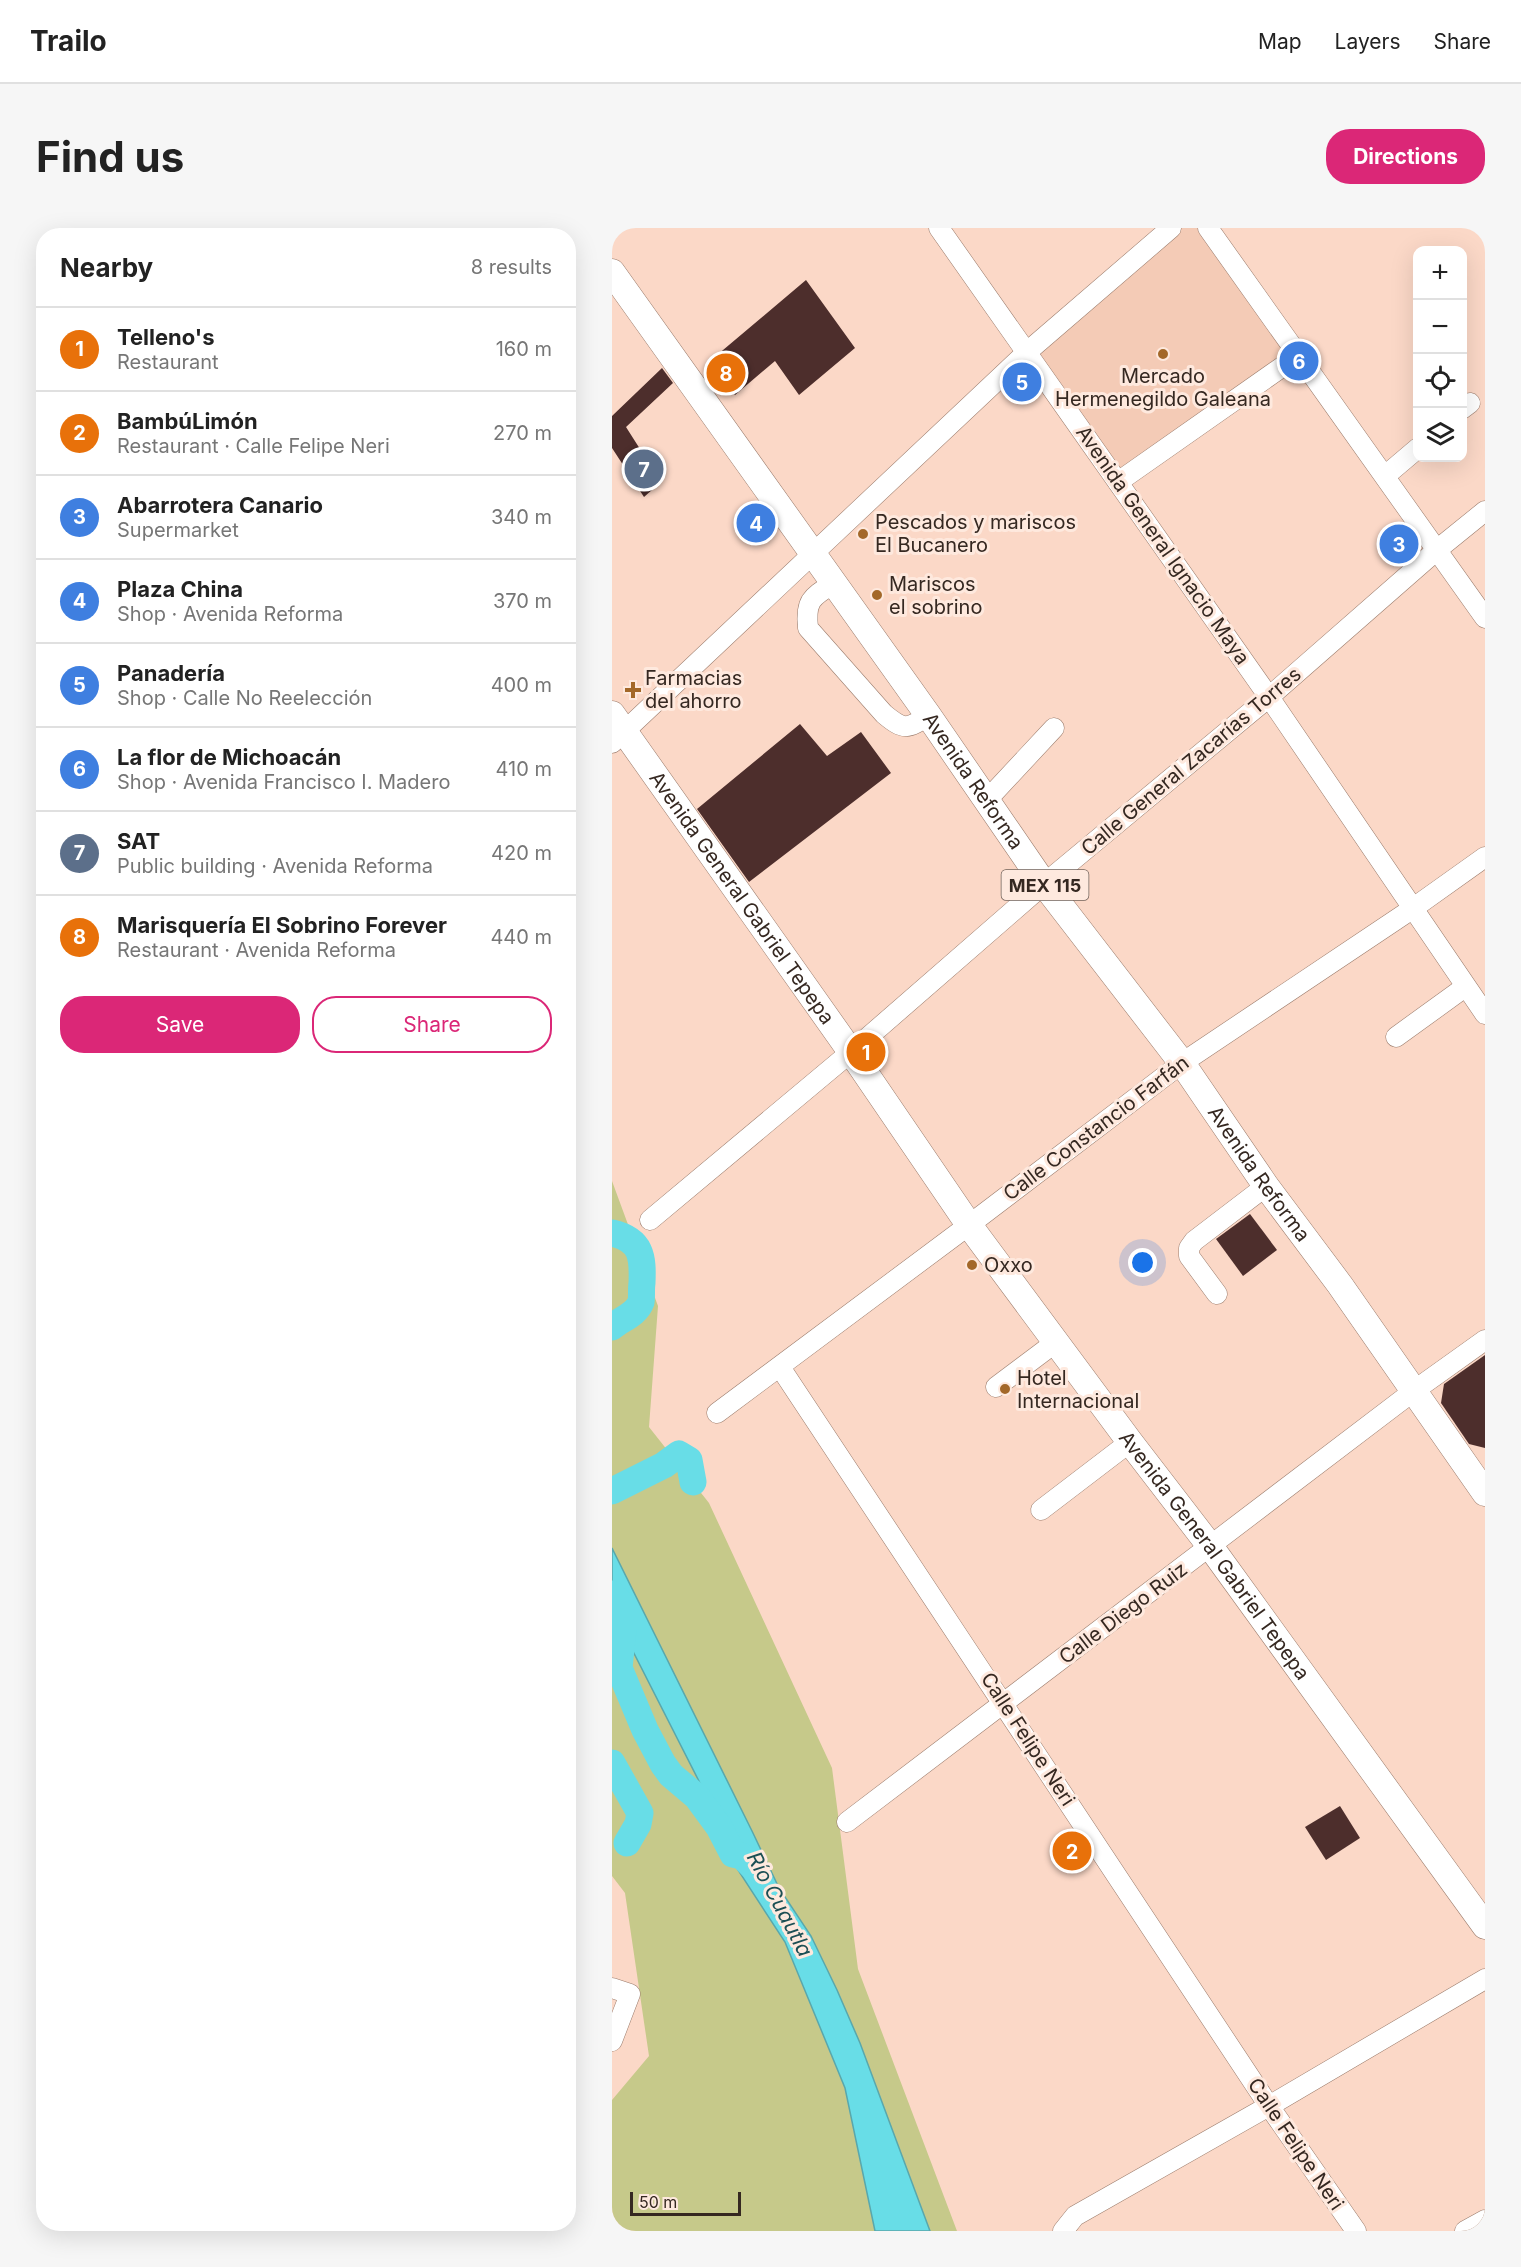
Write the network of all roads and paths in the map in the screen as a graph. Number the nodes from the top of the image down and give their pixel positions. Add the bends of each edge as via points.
1 (939, 228) edge
2 (1171, 228) edge
3 (1208, 228) edge
4 (612, 272) edge
5 (1027, 352) junction
6 (1299, 355) junction
7 (1413, 452) edge
8 (1385, 476) junction
9 (1118, 482) junction
10 (1485, 511) edge
11 (1438, 549) junction
12 (813, 554) junction
13 (834, 583) junction
14 (1485, 618) edge
15 (1269, 697) junction
16 (928, 716) junction
17 (1054, 728) dead end
18 (616, 729) edge
19 (986, 801) junction
20 (1485, 857) edge
21 (1044, 884) junction
22 (1412, 909) junction
23 (1465, 987) junction
24 (1485, 1014) edge
25 (1396, 1037) dead end
26 (851, 1052) junction
27 (1182, 1063) junction
28 (1266, 1186) junction
29 (650, 1220) dead end
30 (969, 1225) junction
31 (1217, 1294) dead end
32 (1485, 1340) edge
33 (1056, 1342) junction
34 (780, 1367) junction
35 (996, 1387) dead end
36 (1414, 1390) junction
37 (717, 1413) dead end
38 (1130, 1442) junction
39 (1485, 1493) edge
40 (1041, 1510) dead end
41 (1210, 1546) junction
42 (1004, 1704) junction
43 (847, 1821) dead end
44 (1485, 1926) edge
45 (1485, 1979) edge
46 (621, 1991) edge
47 (612, 2041) edge
48 (1269, 2106) junction
49 (1485, 2220) edge
50 (1063, 2231) edge
51 (1356, 2231) edge
52 (1465, 2231) edge

1 - 5 street, Avenida General Ignacio Maya
2 - 5 street
3 - 6 street
4 - 12 main road, Avenida Reforma / MEX 115
5 - 9 street, Avenida General Ignacio Maya
5 - 12 street
6 - 8 street
6 - 9 street
7 - 8 street
8 - 11 street
9 - 15 street, Avenida General Ignacio Maya
10 - 11 street, Calle General Zacarías Torres
11 - 14 street
11 - 15 street, Calle General Zacarías Torres
12 - 13 main road, Avenida Reforma / MEX 115
12 - 18 street
13 - 16 main road, Avenida Reforma / MEX 115
13 - 16 street via 813,597 806,610 808,628 895,723 904,727 914,725
15 - 21 street, Calle General Zacarías Torres
15 - 22 street, Avenida General Ignacio Maya
16 - 19 main road, Avenida Reforma / MEX 115
17 - 19 street
18 - 26 main road, Avenida General Gabriel Tepepa
19 - 21 main road, Avenida Reforma / MEX 115
20 - 22 street, Calle Constancio Farfán
21 - 26 street, Calle General Zacarías Torres
21 - 27 main road, Avenida Reforma / MEX 115
22 - 23 street, Avenida General Ignacio Maya
22 - 27 street, Calle Constancio Farfán
23 - 24 street, Avenida General Ignacio Maya
23 - 25 street
26 - 29 street, Calle General Zacarías Torres
26 - 30 main road, Avenida General Gabriel Tepepa
27 - 28 main road, Avenida Reforma / MEX 115
27 - 30 street, Calle Constancio Farfán
28 - 31 street via 1189,1248 1189,1256
28 - 36 main road, Avenida Reforma / MEX 115
30 - 33 main road, Avenida General Gabriel Tepepa
30 - 34 street, Calle Constancio Farfán
32 - 36 street, Calle Diego Ruiz
33 - 35 street
33 - 38 main road, Avenida General Gabriel Tepepa
34 - 37 street, Calle Constancio Farfán
34 - 42 street, Calle Felipe Neri
36 - 39 main road, Avenida Reforma / MEX 115
36 - 41 street, Calle Diego Ruiz
38 - 40 street
38 - 41 main road, Avenida General Gabriel Tepepa
41 - 42 street, Calle Diego Ruiz
41 - 44 main road, Avenida General Gabriel Tepepa
42 - 43 street, Calle Diego Ruiz
42 - 48 street, Calle Felipe Neri
45 - 48 street
46 - 47 street
48 - 50 street via 1075,2216
48 - 51 street, Calle Felipe Neri
49 - 52 street

